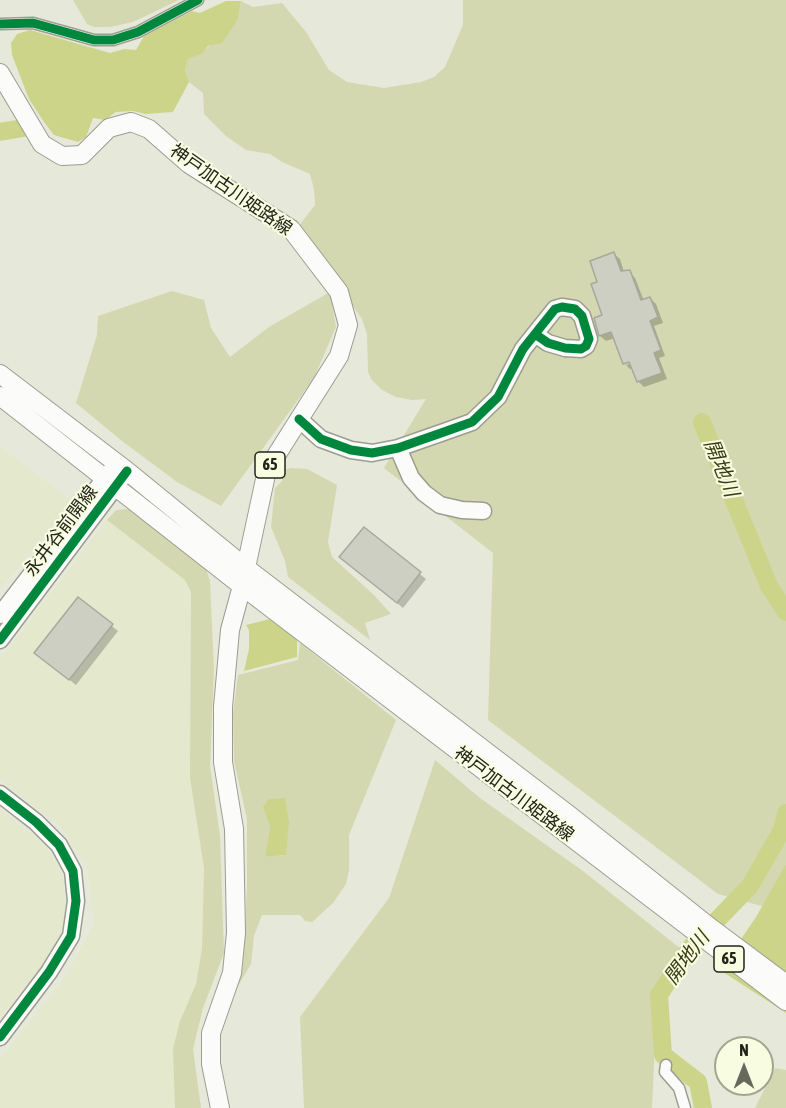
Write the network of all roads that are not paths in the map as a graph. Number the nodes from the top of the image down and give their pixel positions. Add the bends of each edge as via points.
1 (198, 0) edge
2 (5, 24) edge
3 (0, 31) edge
4 (0, 73) edge
5 (535, 334) dead end
6 (0, 374) edge
7 (0, 396) edge
8 (299, 419) junction
9 (398, 448) junction
10 (116, 475) junction
11 (483, 511) dead end
12 (246, 568) junction
13 (242, 586) junction
14 (0, 615) edge
15 (0, 640) edge
16 (0, 794) edge
17 (676, 910) junction
18 (786, 984) edge
19 (786, 1001) edge
20 (0, 1037) edge
21 (666, 1065) dead end
22 (220, 1108) edge
23 (685, 1108) edge

1 - 2 street via 138,32 113,40 94,40 33,23
2 - 3 street
4 - 8 main road, 神戸加古川姫路線 / 65 via 42,144 62,156 82,155 109,128 131,122 149,129 189,164 291,229 339,292 348,325 339,356
5 - 9 street via 498,397 472,422
6 - 10 main road, 神戸加古川姫路線 / 65
7 - 10 main road, 神戸加古川姫路線 / 65
8 - 9 street via 321,439 351,450 372,453
8 - 12 main road, 神戸加古川姫路線 / 65 via 267,470
9 - 11 street via 411,478 440,505
10 - 12 main road, 神戸加古川姫路線 / 65
10 - 13 main road, 神戸加古川姫路線 / 65
10 - 14 street, 永井谷前開線
10 - 15 street, 永井谷前開線
12 - 13 main road, 神戸加古川姫路線 / 65
12 - 17 main road, 神戸加古川姫路線 / 65 via 569,815
13 - 17 main road, 神戸加古川姫路線 / 65
13 - 22 main road, 神戸加古川姫路線 / 65 via 231,630 223,707 223,762 234,830 236,933 232,973 211,1033 211,1064
16 - 20 street via 59,844 73,871 76,901 71,936
17 - 18 main road, 神戸加古川姫路線 / 65
17 - 19 main road, 神戸加古川姫路線 / 65
21 - 23 street via 665,1072 680,1088

